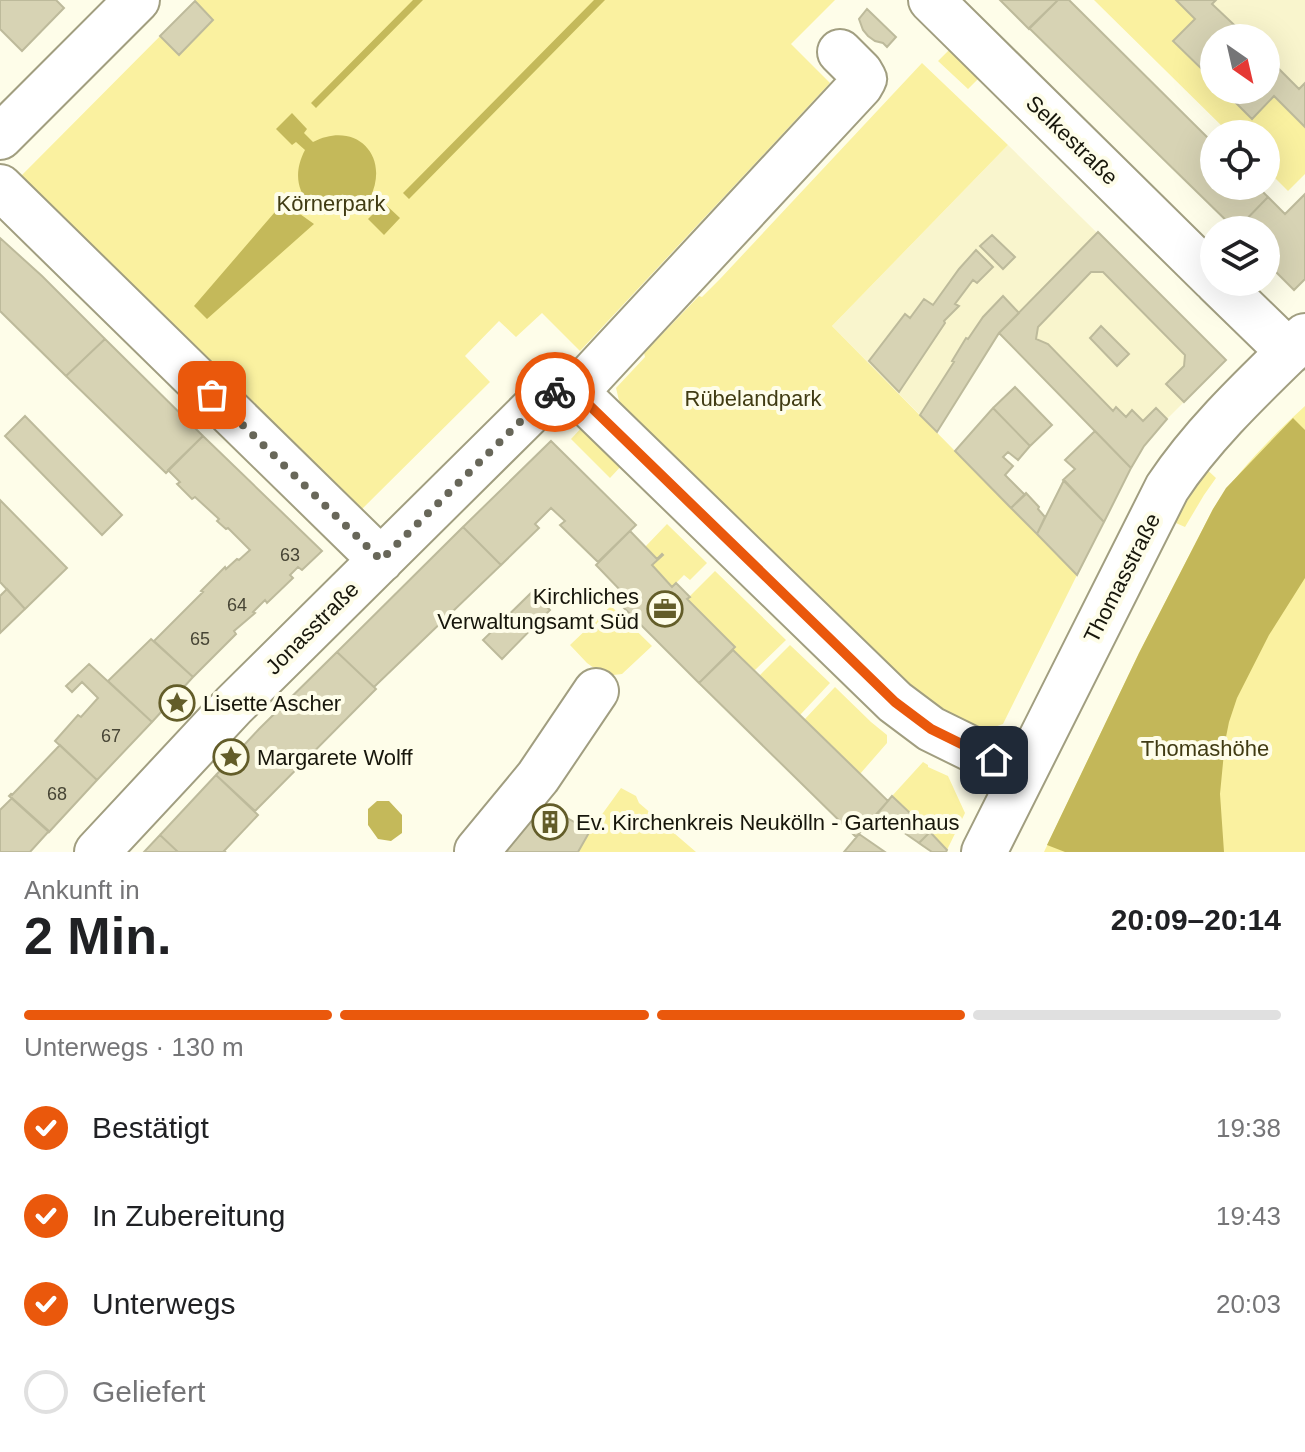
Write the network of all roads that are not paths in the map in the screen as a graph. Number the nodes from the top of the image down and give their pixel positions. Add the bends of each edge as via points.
1 (137, 0) edge
2 (931, 0) edge
3 (840, 52) dead end
4 (0, 137) edge
5 (0, 187) edge
6 (1200, 264) edge
7 (1236, 296) edge
8 (1297, 344) edge
9 (574, 394) junction
10 (381, 560) junction
11 (596, 691) dead end
12 (1020, 780) junction
13 (477, 851) edge
14 (97, 852) edge
15 (984, 852) edge

1 - 4 street
2 - 6 street, Selkestraße
3 - 9 street via 860,72 860,86
5 - 10 street
7 - 8 street, Selkestraße
8 - 12 street, Thomasstraße via 1184,462 1167,488
9 - 10 street, Jonasstraße via 561,390 546,396
9 - 12 street via 895,702
10 - 14 street, Jonasstraße via 228,710
11 - 13 street via 538,777
12 - 15 street, Thomasstraße

